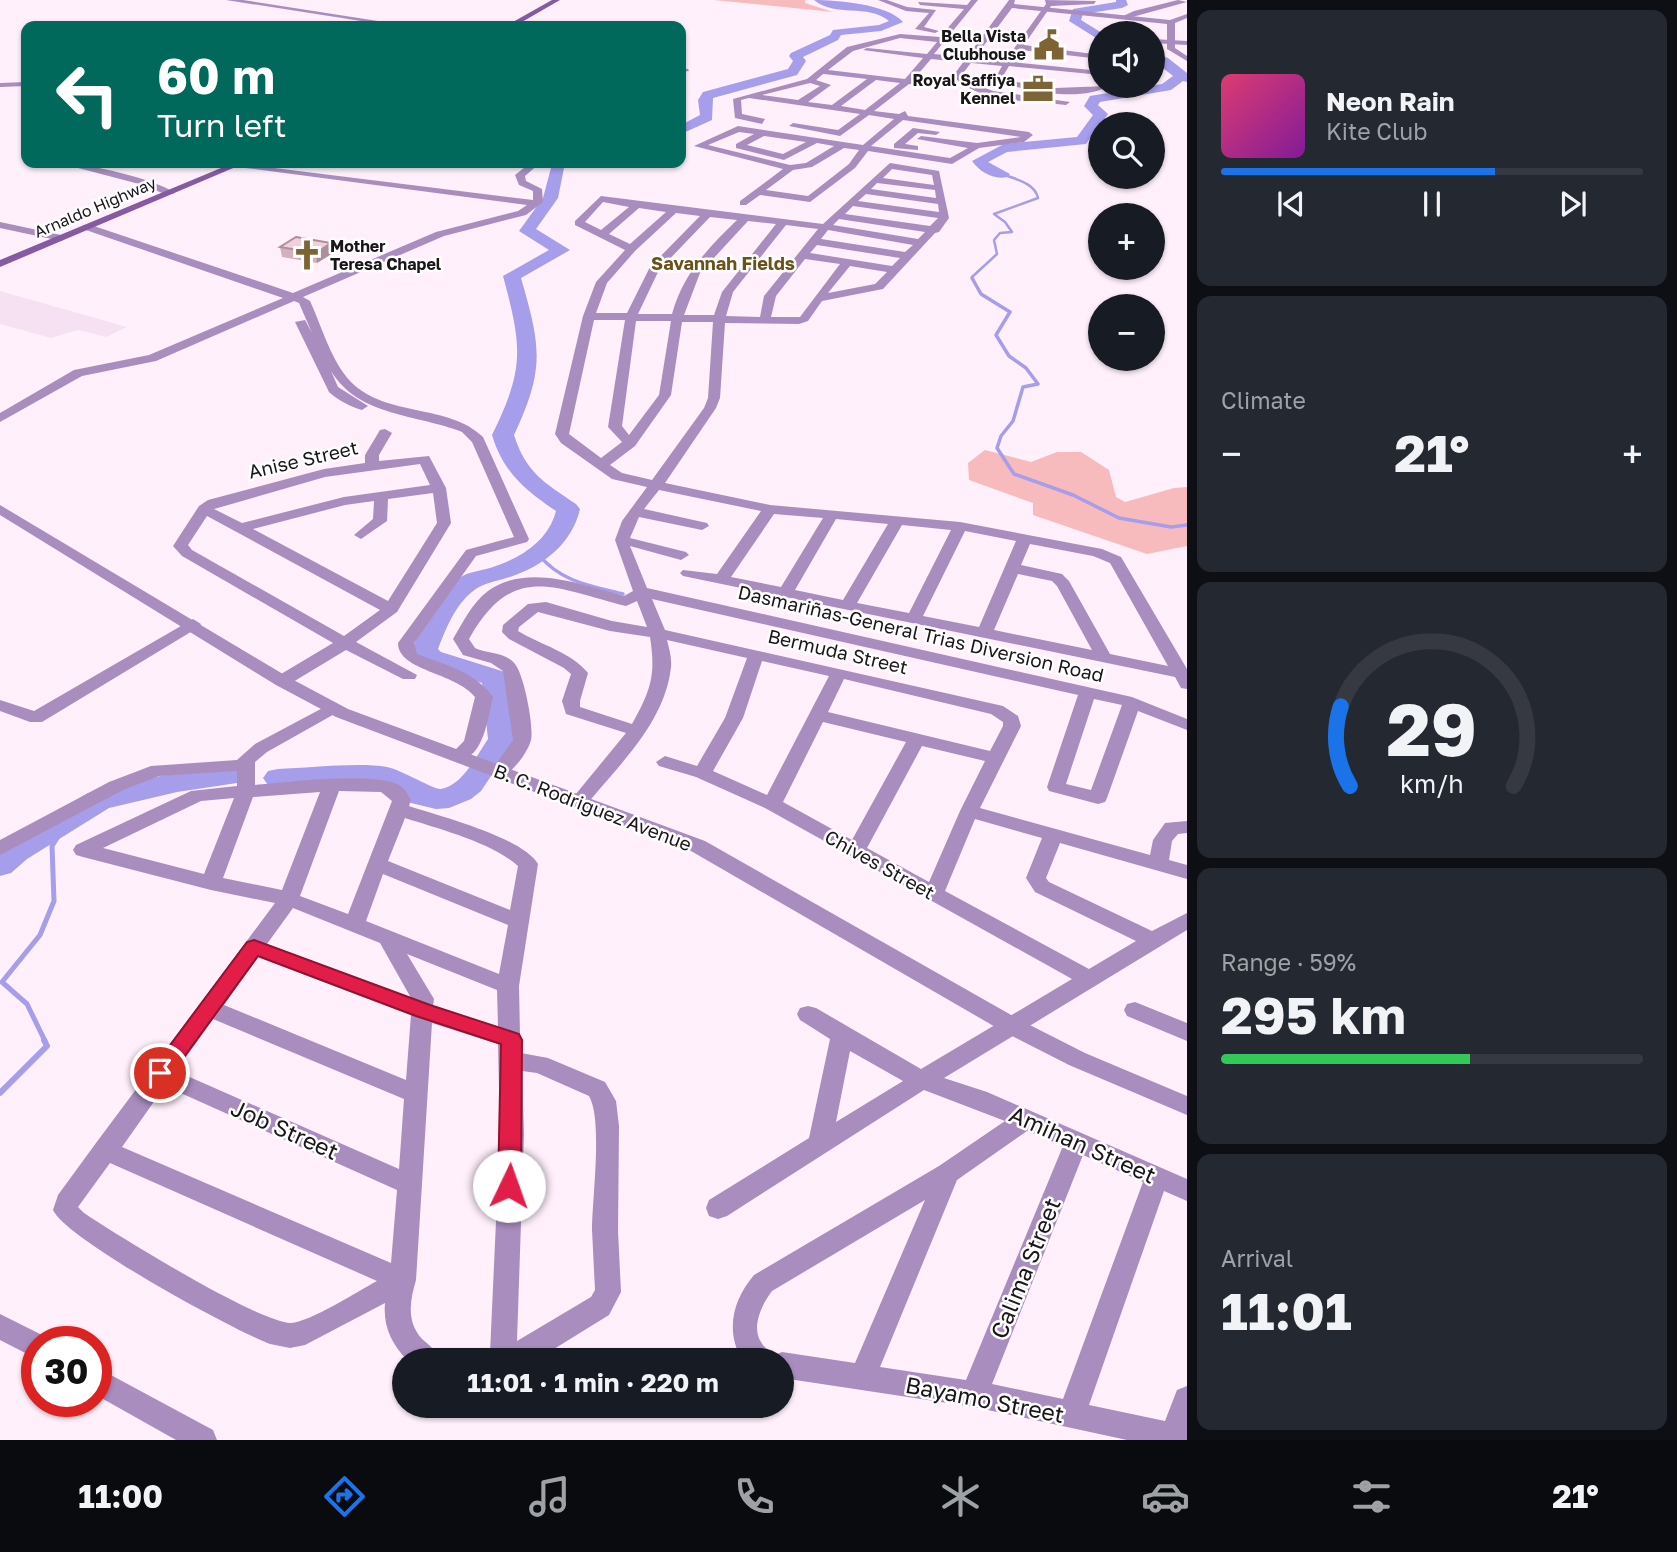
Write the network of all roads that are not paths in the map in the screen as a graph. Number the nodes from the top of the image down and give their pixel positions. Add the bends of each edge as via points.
1 (557, 0) edge
2 (883, 0) edge
3 (1142, 0) edge
4 (1187, 0) edge
5 (225, 1) edge
6 (1077, 1) edge
7 (1094, 2) dead end
8 (1175, 2) edge
9 (972, 3) edge
10 (1011, 3) edge
11 (1047, 5) edge
12 (1154, 7) junction
13 (1187, 16) edge
14 (331, 17) junction
15 (1125, 17) junction
16 (357, 21) edge
17 (364, 21) edge
18 (519, 21) edge
19 (1171, 22) junction
20 (949, 32) junction
21 (1187, 35) edge
22 (1171, 38) junction
23 (1165, 39) edge
24 (943, 40) junction
25 (878, 42) junction
26 (1187, 43) edge
27 (1019, 47) junction
28 (937, 48) junction
29 (1051, 50) junction
30 (853, 53) junction
31 (1088, 55) edge
32 (930, 56) junction
33 (1186, 58) edge
34 (868, 59) dead end
35 (968, 60) junction
36 (1088, 63) edge
37 (833, 64) junction
38 (923, 64) junction
39 (1008, 64) junction
40 (824, 72) junction
41 (1088, 72) edge
42 (916, 73) junction
43 (874, 78) junction
44 (810, 81) junction
45 (907, 82) junction
46 (21, 84) edge
47 (0, 85) edge
48 (937, 85) dead end
49 (1088, 91) edge
50 (749, 96) junction
51 (1066, 102) dead end
52 (800, 103) junction
53 (737, 105) junction
54 (750, 107) dead end
55 (833, 108) junction
56 (910, 110) dead end
57 (867, 113) junction
58 (936, 113) dead end
59 (900, 117) junction
60 (965, 117) dead end
61 (841, 120) dead end
62 (929, 121) junction
63 (992, 121) dead end
64 (854, 122) junction
65 (775, 123) dead end
66 (955, 124) junction
67 (1019, 124) dead end
68 (788, 125) dead end
69 (983, 128) junction
70 (1012, 132) junction
71 (762, 133) junction
72 (907, 138) junction
73 (815, 141) junction
74 (1006, 141) junction
75 (841, 146) junction
76 (976, 146) junction
77 (865, 150) junction
78 (960, 155) junction
79 (84, 168) edge
80 (227, 168) edge
81 (275, 168) edge
82 (529, 168) edge
83 (790, 168) junction
84 (875, 180) junction
85 (938, 188) junction
86 (863, 191) junction
87 (170, 192) junction
88 (759, 192) junction
89 (942, 202) junction
90 (743, 203) dead end
91 (850, 203) junction
92 (535, 204) junction
93 (636, 205) junction
94 (672, 211) junction
95 (708, 213) junction
96 (837, 216) junction
97 (946, 216) junction
98 (746, 217) junction
99 (784, 221) junction
100 (2, 227) edge
101 (825, 227) junction
102 (83, 228) junction
103 (936, 230) junction
104 (602, 235) junction
105 (61, 238) junction
106 (814, 241) junction
107 (922, 243) junction
108 (631, 249) junction
109 (803, 255) junction
110 (909, 256) junction
111 (847, 262) junction
112 (0, 264) edge
113 (896, 270) junction
114 (818, 298) junction
115 (290, 299) junction
116 (589, 316) junction
117 (631, 317) junction
118 (677, 318) junction
119 (719, 319) junction
120 (765, 320) junction
121 (0, 418) edge
122 (385, 433) dead end
123 (630, 443) junction
124 (372, 465) junction
125 (601, 465) junction
126 (656, 485) junction
127 (439, 488) junction
128 (380, 495) junction
129 (0, 509) edge
130 (204, 509) junction
131 (770, 509) junction
132 (636, 512) junction
133 (832, 514) junction
134 (898, 519) junction
135 (702, 526) dead end
136 (960, 526) junction
137 (241, 528) junction
138 (361, 536) dead end
139 (1025, 538) junction
140 (622, 540) junction
141 (681, 555) dead end
142 (1013, 568) junction
143 (688, 573) dead end
144 (721, 580) junction
145 (640, 586) junction
146 (785, 593) junction
147 (848, 606) junction
148 (391, 609) junction
149 (915, 619) junction
150 (192, 624) junction
151 (658, 633) junction
152 (985, 633) junction
153 (345, 643) junction
154 (756, 654) junction
155 (1104, 658) junction
156 (839, 673) junction
157 (409, 675) dead end
158 (1183, 678) edge
159 (282, 681) junction
160 (1088, 692) junction
161 (1132, 702) junction
162 (0, 705) edge
163 (332, 708) junction
164 (817, 715) junction
165 (1187, 725) edge
166 (637, 731) junction
167 (917, 739) junction
168 (459, 757) junction
169 (996, 758) junction
170 (666, 762) dead end
171 (245, 765) junction
172 (498, 770) junction
173 (702, 773) junction
174 (332, 785) junction
175 (246, 791) junction
176 (580, 800) junction
177 (772, 804) junction
178 (400, 810) junction
179 (969, 811) junction
180 (1187, 827) edge
181 (1053, 835) junction
182 (0, 848) edge
183 (856, 851) junction
184 (1158, 864) junction
185 (379, 865) junction
186 (1187, 872) edge
187 (211, 883) junction
188 (934, 894) junction
189 (289, 899) junction
190 (519, 920) junction
191 (1187, 920) edge
192 (354, 925) junction
193 (387, 938) junction
194 (1152, 940) junction
195 (254, 947) junction
196 (1089, 979) junction
197 (508, 986) junction
198 (209, 1008) junction
199 (1135, 1010) dead end
200 (423, 1011) junction
201 (808, 1014) dead end
202 (1012, 1027) junction
203 (1184, 1027) edge
204 (842, 1036) junction
205 (512, 1050) junction
206 (160, 1073) junction
207 (922, 1080) junction
208 (416, 1094) junction
209 (1187, 1106) edge
210 (1026, 1119) junction
211 (1077, 1141) junction
212 (820, 1144) junction
213 (104, 1150) junction
214 (947, 1173) junction
215 (1157, 1177) junction
216 (410, 1185) junction
217 (1187, 1190) edge
218 (718, 1208) dead end
219 (403, 1280) junction
220 (0, 1326) edge
221 (21, 1337) edge
222 (414, 1348) edge
223 (501, 1348) edge
224 (532, 1348) edge
225 (748, 1348) edge
226 (794, 1366) edge
227 (863, 1375) junction
228 (112, 1389) edge
229 (974, 1394) junction
230 (1187, 1399) edge
231 (1071, 1416) junction
232 (1181, 1437) edge
233 (203, 1440) edge

1 - 18 main road
2 - 9 street
2 - 20 street via 906,9 934,11 919,29
3 - 12 street
4 - 8 street
5 - 14 street
6 - 7 street
6 - 11 street
8 - 12 street
9 - 20 street
10 - 11 street
10 - 35 street
11 - 15 street
11 - 27 street
12 - 15 street
13 - 19 street
14 - 16 street
14 - 17 street
15 - 19 street
19 - 22 street
20 - 24 street
21 - 22 street
22 - 23 street
22 - 26 street
22 - 33 street via 1171,49
24 - 25 street via 900,36
24 - 28 street
25 - 28 street
25 - 30 street
27 - 29 street
27 - 39 street
28 - 32 street
29 - 31 street
29 - 36 street via 1047,58
30 - 32 street
30 - 37 street via 840,56
32 - 35 street
32 - 38 street
34 - 38 street
35 - 39 street
35 - 51 street via 957,76 971,86
37 - 40 street
37 - 42 street
38 - 42 street
39 - 41 street
39 - 49 street via 998,78 1003,81
40 - 43 street
40 - 44 street
42 - 45 street
43 - 45 street
43 - 55 street
44 - 50 street
44 - 52 street via 827,85
45 - 48 street
45 - 57 street
46 - 47 street
50 - 52 street
50 - 53 street via 737,99
52 - 55 street
53 - 54 street
53 - 65 street via 740,117
55 - 57 street
56 - 59 street
57 - 59 street
57 - 64 street
58 - 62 street
59 - 62 street
59 - 77 street
60 - 66 street
61 - 64 street
62 - 66 street
63 - 69 street
64 - 68 street via 840,133
66 - 69 street
67 - 70 street
69 - 70 street
70 - 74 street via 1029,135
71 - 73 street
71 - 73 street via 739,146 784,157
71 - 83 street via 733,129 699,146
72 - 74 street via 919,130
72 - 76 street
72 - 78 street via 897,146
73 - 75 street
74 - 76 street
75 - 77 street
75 - 83 street via 809,165
76 - 78 street
77 - 78 street via 949,161
77 - 88 street via 810,199
79 - 87 street
80 - 87 main road, Arnaldo Highway
81 - 92 street
82 - 92 street via 520,175 522,183 540,194
83 - 88 street
84 - 85 street
84 - 85 street via 890,166 934,172
84 - 86 street
85 - 89 street
86 - 89 street
86 - 91 street
87 - 102 main road, Arnaldo Highway
88 - 90 street
89 - 97 street
91 - 96 street
91 - 97 street
92 - 115 street via 522,213 440,234
93 - 94 street
93 - 104 street
93 - 104 street via 601,199 579,223
94 - 95 street
94 - 108 street
95 - 98 street
95 - 117 street via 654,269
96 - 101 street
96 - 103 street
97 - 103 street
98 - 99 street
98 - 118 street via 694,270 682,293
99 - 101 street
99 - 119 street via 728,292
100 - 105 street
101 - 106 street
101 - 107 street
102 - 105 main road, Arnaldo Highway
102 - 115 street
103 - 107 street
104 - 108 street
105 - 112 main road, Arnaldo Highway
106 - 109 street
106 - 110 street
107 - 110 street
108 - 116 street via 602,282
109 - 111 street
109 - 120 street via 770,296
110 - 113 street
111 - 113 street
111 - 114 street
113 - 114 street via 873,289
114 - 120 street via 804,319
115 - 121 street via 152,358 78,373
115 - 168 street via 322,369 342,397 453,433 470,445 515,540 471,554 406,643 411,658 467,682 484,697 472,743
116 - 117 street
116 - 125 street via 562,434
117 - 118 street
117 - 123 street via 615,427
118 - 119 street
118 - 123 street via 666,395
119 - 120 street
119 - 126 street via 714,398
122 - 124 street via 372,455
123 - 125 street
124 - 127 street, Anise Street via 424,460
124 - 130 street, Anise Street via 274,485
125 - 126 street via 617,476
126 - 131 street
126 - 132 street
127 - 128 street
127 - 148 street, Anise Street via 444,523
128 - 137 street
128 - 138 street via 380,521
129 - 150 street, B. C. Rodriguez Avenue
130 - 137 street
130 - 153 street via 182,539 183,549
131 - 133 street
131 - 144 street
132 - 135 street
132 - 140 street
133 - 134 street
133 - 146 street
134 - 136 street
134 - 147 street
136 - 139 street
136 - 149 street
137 - 148 street
139 - 142 street
139 - 158 street via 1116,560
140 - 141 street
140 - 145 street
142 - 152 street
142 - 155 street via 1057,577
143 - 144 street
144 - 146 street
145 - 151 street
145 - 160 street, Dasmariñas-General Trias Diversion Road
145 - 172 street via 626,601 529,580 499,591 475,615 461,639 463,647 510,667 524,729 516,752
146 - 147 street
147 - 149 street
148 - 153 street, Anise Street
149 - 152 street
150 - 159 street, B. C. Rodriguez Avenue
150 - 162 street via 36,718
151 - 154 street, Bermuda Street
151 - 166 street via 663,665 660,682
151 - 166 street, Bermuda Street via 610,626 540,606 510,629 514,636 570,663 580,673 572,710
152 - 155 street
153 - 157 street
153 - 159 street, Anise Street
154 - 156 street, Bermuda Street
154 - 173 street via 734,718
155 - 158 street
156 - 164 street
156 - 169 street, Bermuda Street via 966,701 1006,715 1012,726
159 - 163 street, B. C. Rodriguez Avenue
160 - 161 street, Dasmariñas-General Trias Diversion Road
160 - 161 street via 1056,788 1098,798
161 - 165 street, Dasmariñas-General Trias Diversion Road
163 - 168 street, B. C. Rodriguez Avenue
163 - 171 street via 251,754
164 - 167 street
164 - 177 street
166 - 176 street
167 - 169 street
167 - 183 street
168 - 172 street, B. C. Rodriguez Avenue
169 - 179 street
170 - 173 street, Chives Street
171 - 175 street
171 - 182 street via 157,771 116,786
172 - 176 street, B. C. Rodriguez Avenue
173 - 177 street, Chives Street
174 - 175 street
174 - 178 street via 390,788 402,800
174 - 189 street
175 - 187 street
175 - 187 street via 198,796 83,850
176 - 202 street, B. C. Rodriguez Avenue via 698,846
177 - 183 street, Chives Street
178 - 185 street
178 - 190 street via 454,828 526,861
179 - 181 street
179 - 188 street
180 - 184 street via 1167,833
181 - 184 street
181 - 194 street via 1036,878 1042,887
183 - 188 street, Chives Street
184 - 186 street
185 - 190 street
185 - 192 street
187 - 189 street
188 - 196 street, Chives Street
189 - 192 street
189 - 195 street
190 - 197 street
191 - 194 street
192 - 193 street
193 - 197 street
193 - 200 street via 418,988
194 - 196 street
195 - 198 street
195 - 200 street
196 - 202 street
197 - 205 street
198 - 206 street
198 - 208 street
199 - 203 street
200 - 205 street
200 - 208 street
201 - 204 street, Amihan Street
202 - 207 street
202 - 209 street, B. C. Rodriguez Avenue
204 - 207 street, Amihan Street
204 - 212 street
205 - 223 street
205 - 224 street via 597,1089 604,1101 607,1126 608,1293 600,1306
206 - 213 street
206 - 216 street, Job Street
207 - 210 street, Amihan Street
207 - 212 street
208 - 216 street
210 - 211 street, Amihan Street
210 - 214 street
211 - 215 street, Amihan Street
211 - 229 street, Calima Street
212 - 218 street
213 - 219 street
213 - 219 street via 67,1203 67,1215 270,1332 295,1336
214 - 225 street via 763,1283 749,1303
214 - 227 street
215 - 217 street, Amihan Street
215 - 231 street
216 - 219 street
219 - 222 street via 396,1317 402,1336
220 - 221 street
226 - 227 street, Bayamo Street
227 - 229 street, Bayamo Street
228 - 233 street
229 - 231 street, Bayamo Street
230 - 232 street
231 - 232 street, Bayamo Street

